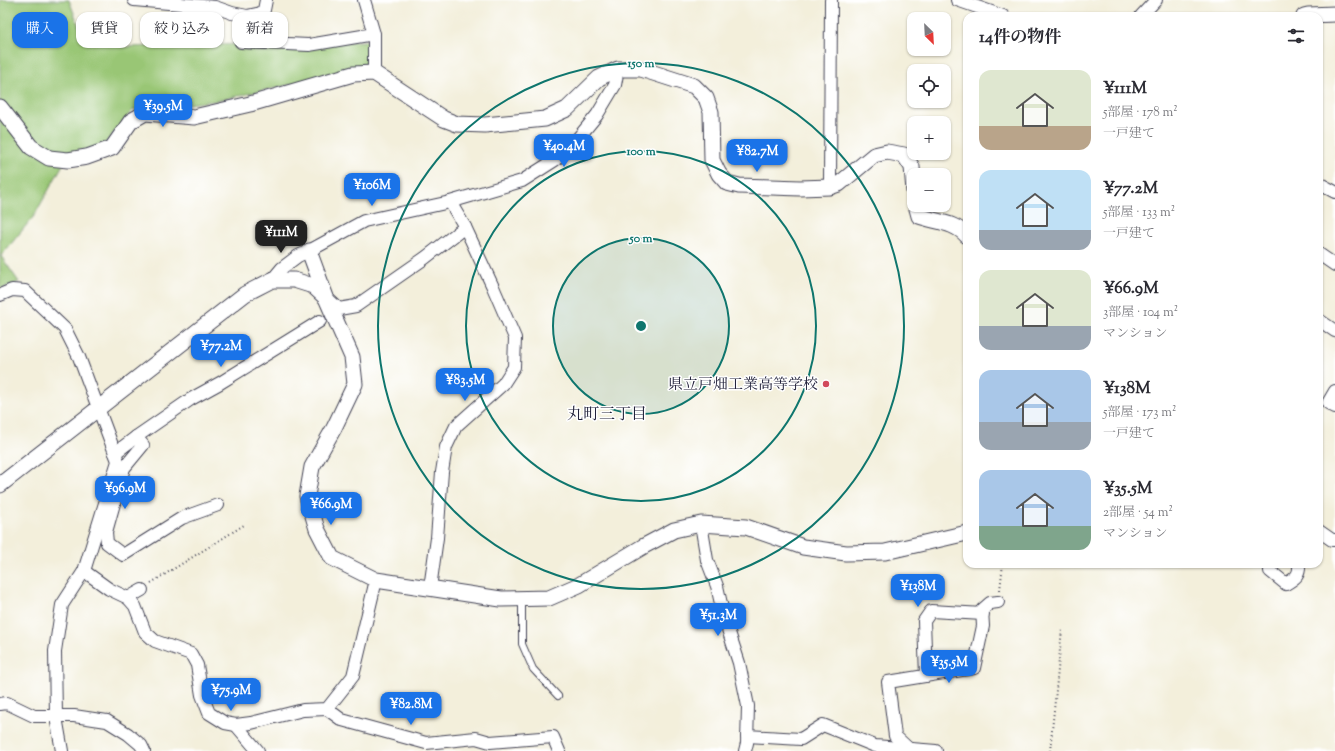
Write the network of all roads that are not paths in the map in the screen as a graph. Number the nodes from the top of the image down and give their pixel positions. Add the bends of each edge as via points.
1 (134, 0) edge
2 (266, 0) edge
3 (364, 0) edge
4 (831, 0) edge
5 (957, 0) edge
6 (1156, 0) edge
7 (211, 4) edge
8 (992, 12) edge
9 (1146, 12) edge
10 (1323, 14) edge
11 (1335, 14) edge
12 (374, 34) junction
13 (288, 44) edge
14 (618, 69) junction
15 (374, 73) junction
16 (0, 107) edge
17 (912, 168) edge
18 (1323, 186) edge
19 (830, 187) junction
20 (1335, 192) edge
21 (450, 202) junction
22 (918, 212) edge
23 (465, 227) junction
24 (963, 230) edge
25 (309, 251) junction
26 (1323, 257) edge
27 (1335, 265) edge
28 (272, 280) junction
29 (0, 295) edge
30 (326, 298) junction
31 (320, 321) dead end
32 (1323, 323) edge
33 (1335, 331) edge
34 (1335, 391) edge
35 (1335, 407) edge
36 (99, 408) junction
37 (136, 437) junction
38 (115, 453) junction
39 (0, 485) edge
40 (218, 505) dead end
41 (701, 524) junction
42 (963, 534) edge
43 (1323, 534) edge
44 (1335, 540) edge
45 (1270, 568) edge
46 (1299, 568) edge
47 (84, 571) junction
48 (376, 580) junction
49 (430, 588) junction
50 (142, 590) road end
51 (128, 598) junction
52 (522, 599) junction
53 (998, 602) road end
54 (982, 614) junction
55 (926, 676) junction
56 (558, 696) dead end
57 (0, 704) edge
58 (327, 709) junction
59 (56, 716) junction
60 (236, 725) junction
61 (747, 736) junction
62 (910, 750) edge
63 (62, 751) edge
64 (144, 751) edge
65 (258, 751) edge
66 (560, 751) edge
67 (745, 751) edge
68 (936, 751) edge

1 - 7 street
2 - 7 street via 261,14 247,16
3 - 12 street
4 - 19 street
5 - 8 street
6 - 9 street
10 - 11 street
12 - 13 street via 309,45
12 - 15 street
14 - 15 street via 598,78 567,109 545,119 485,125 457,124 444,119
14 - 19 street via 641,69 694,86 706,98 711,112 712,160 718,174 727,183 739,186
14 - 21 street via 615,86 597,115 574,143 554,160 522,181
15 - 16 street via 353,74 250,104 194,117 145,113 131,121 112,148 87,157 68,160 49,158 31,148
17 - 19 street via 904,155 887,152 874,154 839,184
18 - 20 street
21 - 23 street
21 - 25 street via 364,220
22 - 24 street via 919,216
23 - 30 street via 356,306 339,309
23 - 49 street via 515,338 514,367 504,384 456,426 446,447
25 - 28 street via 282,268
25 - 30 street
26 - 27 street
28 - 30 street via 294,280 313,286
28 - 36 street via 245,294
29 - 36 street via 12,290 24,291 65,329
30 - 48 street via 352,357 355,384 312,467 308,496 317,529 332,558
31 - 37 street via 191,399
32 - 33 street
34 - 35 street via 1328,403
36 - 38 street
36 - 39 street
37 - 38 street
37 - 40 street via 143,445 124,468 106,532 107,543 123,555 182,518
38 - 47 street via 118,461
41 - 42 street via 746,527 803,547 846,553 885,552
41 - 52 street via 674,530 579,585 549,598
41 - 61 street via 708,560 739,663 748,706
43 - 44 street
45 - 46 street via 1270,571 1286,584 1295,578
47 - 51 street via 109,589
47 - 59 street via 62,605 55,651
48 - 49 street
48 - 58 street via 353,676
49 - 52 street via 500,599
50 - 51 street
51 - 60 street via 135,606 145,632 155,641 191,654 197,665 202,695 209,713 225,723
52 - 56 lane via 522,644 533,669
53 - 54 street via 990,603 982,610
54 - 55 street via 983,626 974,668
54 - 55 street via 932,610 924,621
55 - 62 street via 888,682 895,736
57 - 59 street via 7,704 34,716
58 - 60 street via 303,710
58 - 66 street via 342,720 426,743 476,738 490,742 553,736
59 - 63 street
59 - 64 street via 106,721 128,734
60 - 65 street
61 - 62 street via 801,739 823,725 875,746
61 - 67 street
62 - 68 street

